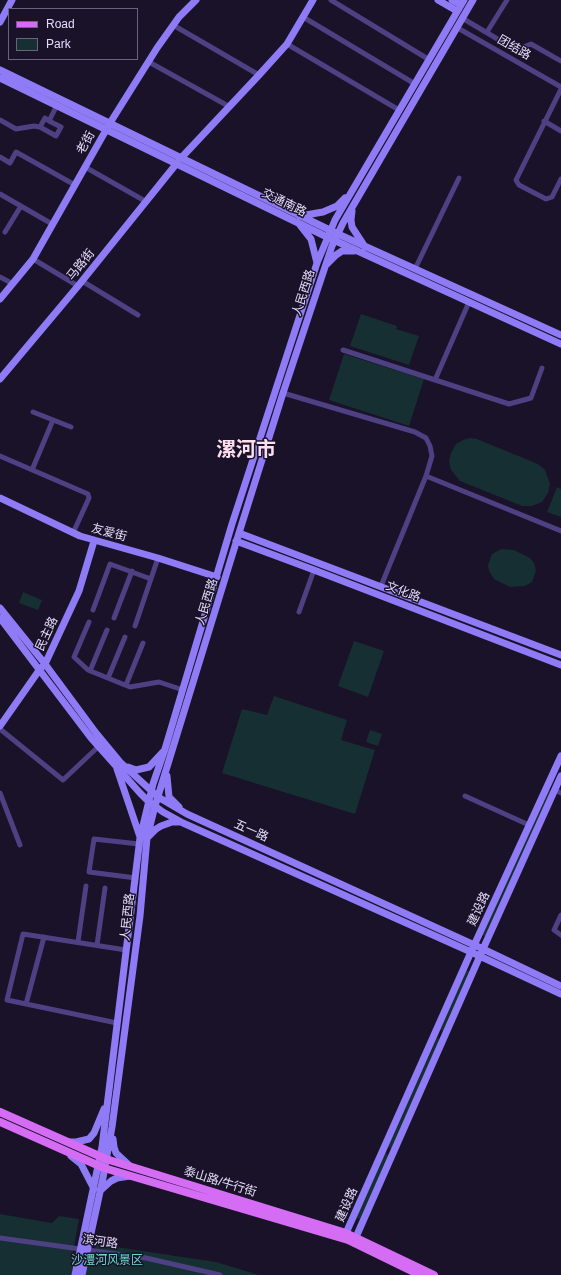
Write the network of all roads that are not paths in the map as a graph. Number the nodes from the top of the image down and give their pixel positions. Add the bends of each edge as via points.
1 (12, 0) edge
2 (196, 0) edge
3 (313, 0) edge
4 (331, 0) edge
5 (438, 0) edge
6 (452, 0) edge
7 (473, 0) edge
8 (507, 0) edge
9 (461, 6) edge
10 (303, 17) junction
11 (462, 18) junction
12 (0, 22) edge
13 (173, 25) junction
14 (456, 27) junction
15 (487, 32) junction
16 (287, 44) junction
17 (428, 59) junction
18 (561, 61) edge
19 (149, 62) junction
20 (0, 70) edge
21 (260, 75) junction
22 (0, 78) edge
23 (415, 84) junction
24 (561, 88) edge
25 (57, 105) junction
26 (230, 107) junction
27 (399, 110) junction
28 (0, 120) edge
29 (49, 121) junction
30 (544, 121) junction
31 (108, 126) junction
32 (40, 127) junction
33 (561, 131) edge
34 (0, 157) edge
35 (179, 160) junction
36 (85, 167) junction
37 (459, 178) dead end
38 (561, 179) edge
39 (75, 185) junction
40 (354, 188) junction
41 (0, 194) edge
42 (145, 201) junction
43 (21, 206) junction
44 (352, 208) junction
45 (299, 219) junction
46 (52, 224) junction
47 (5, 232) dead end
48 (332, 235) junction
49 (364, 250) junction
50 (33, 259) junction
51 (317, 263) junction
52 (324, 267) junction
53 (415, 269) junction
54 (0, 277) edge
55 (13, 284) junction
56 (80, 284) junction
57 (0, 299) edge
58 (469, 302) junction
59 (138, 315) dead end
60 (561, 335) edge
61 (561, 344) edge
62 (343, 350) dead end
63 (542, 368) dead end
64 (0, 379) edge
65 (435, 380) junction
66 (283, 393) junction
67 (33, 412) dead end
68 (53, 420) junction
69 (71, 427) dead end
70 (0, 456) edge
71 (32, 470) junction
72 (426, 476) junction
73 (0, 498) edge
74 (561, 531) edge
75 (73, 533) junction
76 (239, 533) junction
77 (247, 536) junction
78 (94, 541) junction
79 (236, 541) junction
80 (244, 544) junction
81 (158, 558) junction
82 (314, 570) junction
83 (132, 571) junction
84 (217, 577) junction
85 (151, 579) junction
86 (381, 586) junction
87 (0, 608) edge
88 (93, 610) dead end
89 (299, 612) dead end
90 (0, 618) edge
91 (114, 618) dead end
92 (89, 622) dead end
93 (135, 626) dead end
94 (107, 630) dead end
95 (124, 637) dead end
96 (143, 643) dead end
97 (561, 655) edge
98 (45, 664) junction
99 (561, 665) edge
100 (40, 669) junction
101 (90, 671) junction
102 (108, 678) junction
103 (126, 685) junction
104 (183, 690) junction
105 (0, 726) edge
106 (0, 729) edge
107 (99, 746) junction
108 (165, 749) junction
109 (561, 756) edge
110 (170, 759) junction
111 (118, 764) junction
112 (561, 776) edge
113 (547, 786) junction
114 (151, 791) junction
115 (558, 791) edge
116 (0, 793) edge
117 (465, 796) dead end
118 (158, 798) junction
119 (148, 801) junction
120 (155, 806) junction
121 (187, 814) junction
122 (183, 823) junction
123 (530, 825) junction
124 (142, 840) junction
125 (20, 845) dead end
126 (136, 878) junction
127 (86, 886) dead end
128 (105, 888) dead end
129 (561, 914) edge
130 (561, 935) edge
131 (44, 937) junction
132 (78, 942) junction
133 (97, 945) junction
134 (473, 948) junction
135 (483, 949) junction
136 (126, 950) junction
137 (480, 956) junction
138 (561, 986) edge
139 (561, 994) edge
140 (26, 1004) junction
141 (117, 1023) junction
142 (435, 1033) junction
143 (444, 1036) junction
144 (108, 1099) junction
145 (0, 1112) edge
146 (0, 1122) edge
147 (112, 1127) junction
148 (66, 1142) junction
149 (384, 1149) junction
150 (64, 1151) junction
151 (393, 1152) junction
152 (103, 1158) junction
153 (101, 1167) junction
154 (131, 1172) junction
155 (97, 1191) junction
156 (350, 1236) junction
157 (0, 1238) edge
158 (84, 1250) junction
159 (75, 1275) edge
160 (82, 1275) edge
161 (220, 1275) edge
162 (420, 1275) edge
163 (434, 1275) edge

1 - 12 street
2 - 13 street, 老街
3 - 10 street, 马路街
4 - 17 street
5 - 9 street
6 - 9 street
7 - 11 street, 人民西路
8 - 15 street
9 - 17 street, 人民西路
10 - 16 street, 马路街
10 - 23 street
11 - 14 street, 人民西路
11 - 15 street
13 - 19 street, 老街
13 - 21 street
14 - 24 street, 团结路
14 - 44 street, 人民西路
15 - 18 street via 516,50 531,44
16 - 21 street, 马路街
16 - 27 street
17 - 23 street, 人民西路
19 - 26 street
19 - 31 street, 老街
20 - 31 street, 交通南路
21 - 26 street, 马路街
22 - 25 street, 交通南路
23 - 27 street, 人民西路
24 - 30 street
25 - 29 street
25 - 31 street, 交通南路
26 - 35 street, 马路街
27 - 40 street, 人民西路
28 - 32 street via 16,129
29 - 32 street via 45,118
29 - 32 street via 61,127 56,136
30 - 33 street
30 - 38 street via 516,180 519,185 546,199 552,197
31 - 35 street, 交通南路
31 - 36 street, 老街
34 - 39 street via 10,163 16,152
35 - 42 street, 马路街
35 - 45 street, 交通南路
36 - 39 street, 老街
36 - 42 street
37 - 53 street
39 - 46 street, 老街
40 - 45 street via 337,206
40 - 48 street, 人民西路
41 - 43 street
42 - 56 street, 马路街
43 - 46 street
43 - 47 street
44 - 48 street, 人民西路
44 - 49 street via 352,227
45 - 48 street, 交通南路
45 - 51 street via 311,239
46 - 50 street, 老街
48 - 49 street, 交通南路
48 - 51 street, 人民西路
48 - 52 street, 人民西路
49 - 52 street via 342,251
49 - 53 street, 交通南路
49 - 58 street, 交通南路
50 - 55 street, 老街
50 - 56 street
51 - 84 street, 人民西路
52 - 66 street, 人民西路
53 - 60 street, 交通南路
54 - 55 street
55 - 57 street, 老街
56 - 59 street
56 - 64 street, 马路街
58 - 61 street, 交通南路
58 - 65 street
62 - 65 street
63 - 65 street via 530,398 509,404
66 - 72 street via 420,434 426,438 432,456
66 - 76 street, 人民西路
67 - 68 street
68 - 69 street
68 - 71 street
70 - 71 street
71 - 75 street via 88,494
72 - 74 street
72 - 86 street
73 - 75 street, 友爱街
75 - 78 street, 友爱街
76 - 77 street, 文化路
76 - 79 street, 人民西路
77 - 80 street
77 - 86 street, 文化路
78 - 81 street, 友爱街
78 - 98 street, 民主路 via 79,591
79 - 80 street, 文化路
79 - 110 street, 人民西路
80 - 82 street, 文化路
81 - 84 street, 友爱街
81 - 85 street
82 - 89 street
82 - 99 street, 文化路
83 - 85 street
83 - 88 street via 110,564
83 - 91 street
84 - 104 street, 人民西路
85 - 93 street
86 - 97 street, 文化路
87 - 98 street, 五一路
90 - 100 street, 五一路
92 - 101 street via 74,657
94 - 101 street
95 - 102 street
96 - 103 street
98 - 100 street, 民主路
98 - 111 street, 五一路
100 - 105 street, 民主路
100 - 107 street, 五一路
101 - 102 street
102 - 103 street
103 - 104 street via 130,687 159,682
104 - 108 street, 人民西路
106 - 107 street via 63,780
107 - 111 street, 五一路
108 - 111 street via 148,767 142,769 136,770
108 - 114 street, 人民西路
109 - 113 street, 建设路
110 - 118 street, 人民西路
110 - 121 street via 167,780 169,796
111 - 114 street, 五一路
111 - 119 street, 五一路
111 - 124 street
112 - 115 street, 建设路
113 - 115 street
113 - 123 street, 建设路
114 - 118 street, 五一路
114 - 119 street, 人民西路
115 - 135 street, 建设路
116 - 125 street
117 - 123 street
118 - 120 street, 人民西路
118 - 121 street, 五一路
119 - 120 street, 五一路
119 - 124 street, 人民西路
120 - 122 street, 五一路
120 - 124 street, 人民西路
121 - 134 street, 五一路
122 - 124 street via 172,822 161,826
122 - 134 street, 五一路
123 - 134 street, 建设路
124 - 126 street, 人民西路
124 - 126 street via 94,839 89,872
124 - 147 street, 人民西路 via 140,916
126 - 136 street, 人民西路
127 - 132 street
128 - 133 street
129 - 130 street via 554,930
131 - 132 street
131 - 140 street
131 - 140 street via 23,934 6,1000
132 - 133 street
133 - 136 street
134 - 135 street, 五一路
134 - 137 street, 五一路
134 - 142 street, 建设路
135 - 137 street, 建设路
135 - 138 street, 五一路
136 - 141 street, 人民西路
137 - 139 street, 五一路
137 - 143 street, 建设路
140 - 141 street
141 - 144 street, 人民西路
142 - 143 street
142 - 149 street, 建设路
143 - 151 street, 建设路
144 - 148 street via 89,1139
144 - 152 street, 人民西路
145 - 148 main road, 泰山路/牛行街
146 - 150 main road, 泰山路/牛行街
147 - 152 street, 人民西路
147 - 154 street via 114,1147
148 - 152 main road, 泰山路/牛行街
149 - 151 street
149 - 156 street, 建设路
150 - 153 main road, 泰山路/牛行街
150 - 155 street via 81,1164
151 - 156 street, 建设路
152 - 153 street, 人民西路
152 - 154 main road, 泰山路/牛行街
153 - 154 main road, 泰山路/牛行街
153 - 155 street, 人民西路
154 - 155 street
154 - 156 main road, 泰山路/牛行街
155 - 158 street, 人民西路
156 - 162 main road, 泰山路/牛行街
156 - 163 main road, 泰山路/牛行街
157 - 158 street, 滨河路
158 - 159 street
158 - 160 street
158 - 161 street, 滨河路 via 146,1258

